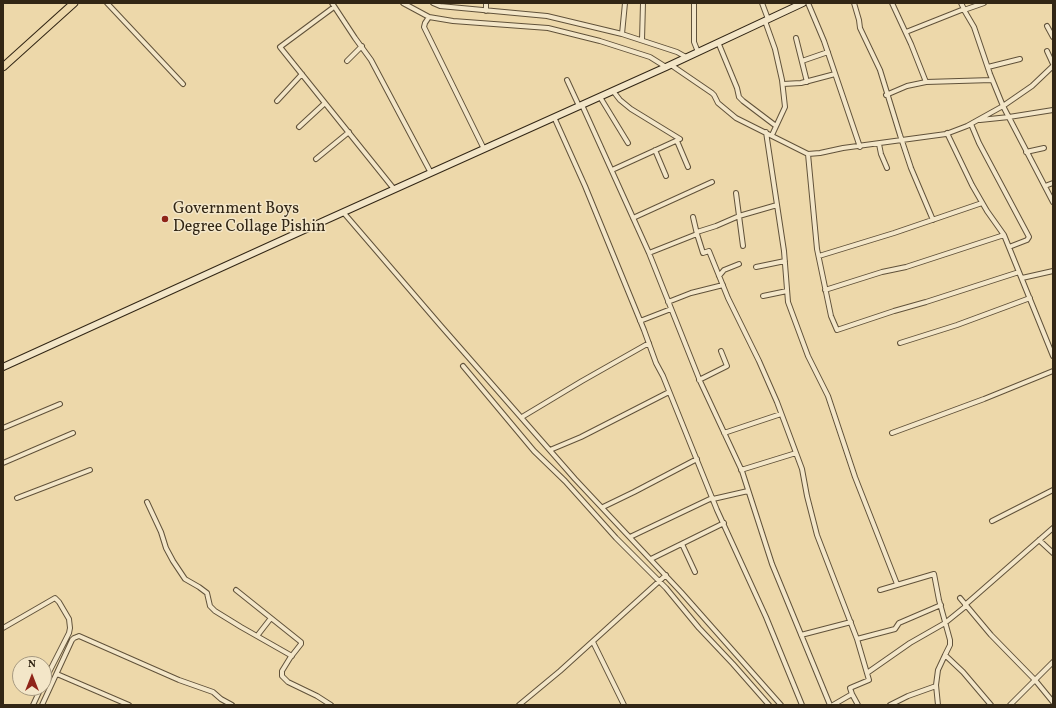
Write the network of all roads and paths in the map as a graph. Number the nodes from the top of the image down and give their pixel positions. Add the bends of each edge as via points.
1 (74, 3) edge
2 (107, 3) edge
3 (403, 3) edge
4 (433, 3) edge
5 (486, 3) edge
6 (625, 3) edge
7 (643, 3) edge
8 (648, 3) edge
9 (694, 3) edge
10 (762, 3) edge
11 (801, 3) edge
12 (808, 3) edge
13 (854, 3) edge
14 (892, 3) edge
15 (960, 3) edge
16 (984, 3) edge
17 (333, 5) edge
18 (486, 10) junction
19 (964, 10) junction
20 (430, 17) junction
21 (766, 20) junction
22 (1047, 26) dead end
23 (906, 32) junction
24 (622, 34) junction
25 (1053, 37) edge
26 (796, 38) dead end
27 (642, 40) junction
28 (718, 42) junction
29 (362, 46) junction
30 (1047, 51) dead end
31 (698, 52) junction
32 (828, 52) junction
33 (686, 57) junction
34 (1020, 59) dead end
35 (347, 61) dead end
36 (802, 61) junction
37 (1053, 65) edge
38 (668, 66) junction
39 (3, 67) edge
40 (988, 67) junction
41 (302, 74) junction
42 (836, 74) junction
43 (567, 80) dead end
44 (992, 80) junction
45 (806, 82) junction
46 (926, 82) junction
47 (183, 84) dead end
48 (782, 84) junction
49 (613, 91) junction
50 (886, 95) junction
51 (600, 97) junction
52 (277, 101) dead end
53 (324, 103) junction
54 (581, 105) junction
55 (1002, 106) junction
56 (1053, 110) edge
57 (554, 117) junction
58 (1009, 117) junction
59 (979, 120) junction
60 (971, 124) junction
61 (299, 127) dead end
62 (776, 127) junction
63 (349, 132) junction
64 (766, 132) junction
65 (947, 133) junction
66 (772, 135) junction
67 (902, 140) junction
68 (677, 141) junction
69 (628, 143) dead end
70 (879, 144) junction
71 (860, 147) junction
72 (484, 148) junction
73 (1044, 148) dead end
74 (655, 150) junction
75 (1026, 152) junction
76 (808, 154) junction
77 (316, 159) dead end
78 (688, 167) dead end
79 (887, 168) dead end
80 (612, 170) junction
81 (430, 173) junction
82 (666, 176) dead end
83 (712, 182) dead end
84 (1053, 184) edge
85 (1044, 186) junction
86 (394, 189) junction
87 (736, 193) dead end
88 (1053, 202) edge
89 (982, 203) junction
90 (777, 205) junction
91 (343, 212) junction
92 (739, 216) junction
93 (692, 217) dead end
94 (633, 218) junction
95 (933, 220) junction
96 (697, 233) junction
97 (1004, 234) junction
98 (742, 246) dead end
99 (1009, 247) junction
100 (649, 253) junction
101 (819, 256) junction
102 (785, 261) junction
103 (739, 264) dead end
104 (756, 267) dead end
105 (1053, 271) edge
106 (1019, 272) junction
107 (719, 276) junction
108 (1022, 278) junction
109 (723, 285) junction
110 (825, 290) junction
111 (787, 291) junction
112 (763, 296) dead end
113 (1030, 298) junction
114 (668, 302) junction
115 (671, 309) junction
116 (640, 321) junction
117 (649, 343) junction
118 (900, 343) dead end
119 (721, 351) dead end
120 (1053, 356) edge
121 (463, 366) dead end
122 (3, 367) edge
123 (1053, 371) edge
124 (699, 380) junction
125 (669, 392) junction
126 (60, 404) dead end
127 (781, 414) junction
128 (522, 417) junction
129 (3, 428) edge
130 (73, 433) dead end
131 (724, 433) junction
132 (892, 433) dead end
133 (550, 450) junction
134 (796, 453) junction
135 (697, 460) junction
136 (3, 463) edge
137 (90, 470) dead end
138 (741, 470) junction
139 (1053, 490) edge
140 (748, 491) junction
141 (17, 498) dead end
142 (713, 499) junction
143 (147, 502) dead end
144 (603, 507) junction
145 (992, 521) dead end
146 (724, 523) junction
147 (1053, 528) edge
148 (630, 537) junction
149 (1039, 540) junction
150 (682, 544) junction
151 (1053, 553) edge
152 (651, 559) junction
153 (695, 572) dead end
154 (666, 575) junction
155 (660, 582) junction
156 (897, 584) junction
157 (236, 590) dead end
158 (880, 590) dead end
159 (960, 598) dead end
160 (965, 605) junction
161 (941, 606) junction
162 (272, 618) junction
163 (851, 622) junction
164 (945, 623) junction
165 (3, 628) edge
166 (801, 635) junction
167 (257, 636) junction
168 (857, 639) junction
169 (593, 642) junction
170 (945, 655) junction
171 (292, 656) junction
172 (1053, 662) edge
173 (52, 666) edge
174 (867, 673) junction
175 (56, 674) junction
176 (1035, 680) junction
177 (936, 686) junction
178 (852, 694) junction
179 (1053, 702) edge
180 (42, 705) edge
181 (129, 705) edge
182 (232, 705) edge
183 (331, 705) edge
184 (519, 705) edge
185 (624, 705) edge
186 (769, 705) edge
187 (781, 705) edge
188 (802, 705) edge
189 (830, 705) edge
190 (833, 705) edge
191 (858, 705) edge
192 (890, 705) edge
193 (938, 705) edge
194 (991, 705) edge
195 (1010, 705) edge

1 - 39 main road
2 - 47 street
3 - 20 street
4 - 18 street via 440,6
5 - 18 street
6 - 24 street
7 - 8 street
7 - 27 street
9 - 31 street via 694,42
10 - 21 street
11 - 21 main road
12 - 32 street
13 - 50 street via 860,28 880,70
14 - 23 street
15 - 19 street
16 - 19 street
17 - 29 street
17 - 41 street via 280,47
18 - 24 street via 547,16
19 - 23 street
19 - 40 street via 974,27
20 - 38 street via 548,28 600,41 650,57
20 - 72 street via 424,27
21 - 28 main road
21 - 48 street
22 - 25 street
23 - 46 street
24 - 27 street
26 - 36 street
27 - 33 street
28 - 31 main road
28 - 62 street via 742,101
29 - 35 street
29 - 81 street
30 - 37 street
31 - 33 main road
32 - 36 street
32 - 42 street
33 - 38 main road
34 - 40 street
36 - 45 street
37 - 55 street via 1032,86
38 - 49 main road
38 - 64 street via 714,95 718,103 732,115
40 - 44 street
41 - 52 street
41 - 53 street
42 - 45 street
42 - 71 street
43 - 54 street
44 - 46 street
44 - 55 street
45 - 48 street
46 - 50 street via 907,86
48 - 62 street via 785,107
49 - 51 main road
49 - 68 street via 631,110 680,139
50 - 67 street
51 - 54 main road
51 - 69 street
53 - 61 street
53 - 63 street
54 - 57 main road
54 - 80 street
55 - 58 street
55 - 59 street
56 - 58 street
57 - 72 main road
57 - 116 street
58 - 59 street
58 - 75 street
59 - 60 street
60 - 65 street
60 - 99 street via 1029,238
62 - 66 street
63 - 77 street
63 - 86 street
64 - 66 street
64 - 90 street
65 - 67 street
65 - 89 street
66 - 76 street
67 - 70 street
67 - 95 street
68 - 74 street
68 - 78 street
70 - 71 street
70 - 79 street
71 - 76 street
72 - 81 main road
73 - 75 street
74 - 80 street
74 - 82 street
75 - 85 street
76 - 101 street
80 - 94 street
81 - 86 main road
83 - 94 street
84 - 85 street
85 - 88 street
86 - 91 main road
87 - 92 street
89 - 95 street
89 - 97 street
90 - 92 street
90 - 102 street
91 - 122 main road
91 - 128 street
92 - 96 street
92 - 98 street
93 - 96 street
94 - 100 street
95 - 101 street
96 - 100 street
96 - 107 street via 703,253 709,251
97 - 99 street
97 - 110 street via 906,268 882,272
99 - 106 street
100 - 114 street
101 - 110 street
102 - 104 street
102 - 111 street
103 - 107 street via 724,270
105 - 108 street
106 - 108 street
106 - 110 street via 837,330
107 - 109 street
108 - 113 street
109 - 114 street
109 - 127 street
111 - 112 street
111 - 156 street via 794,321 818,379 828,396 855,477
113 - 118 street
113 - 120 street
114 - 115 street
115 - 116 street
115 - 124 street
116 - 117 street
117 - 125 street
117 - 128 street
119 - 124 street via 727,366
121 - 155 street via 534,450
123 - 132 street
124 - 131 street
125 - 133 street via 582,437
125 - 135 street
126 - 129 street
127 - 131 street
127 - 134 street
128 - 133 street
130 - 136 street
131 - 138 street
133 - 144 street
134 - 138 street
134 - 163 street via 817,535
135 - 142 street
135 - 144 street
137 - 141 street
138 - 140 street
139 - 145 street
140 - 142 street
140 - 166 street via 772,564
142 - 146 street
142 - 148 street
143 - 167 street via 166,548 185,579 207,593 210,606 215,611
144 - 148 street
146 - 150 street
146 - 188 street
147 - 149 street
148 - 152 street
149 - 151 street
149 - 160 street
150 - 152 street
150 - 153 street
152 - 154 street
154 - 155 street
154 - 187 street
155 - 169 street
155 - 186 street
156 - 158 street
156 - 161 street via 934,574
157 - 162 street
159 - 160 street
160 - 164 street
160 - 176 street
161 - 164 street
161 - 168 street via 899,623 895,629
162 - 167 street
162 - 171 street via 301,642
163 - 166 street
163 - 168 street
164 - 170 street via 950,643
164 - 174 street via 910,643
165 - 173 street via 55,598 69,619 70,628
166 - 189 street
167 - 171 street
168 - 174 street
169 - 184 street
169 - 185 street
170 - 177 street via 938,670
170 - 194 street
171 - 183 street via 282,671 282,676 288,682
172 - 176 street
174 - 178 street via 869,680 852,687
175 - 180 street
175 - 181 street
175 - 182 street via 72,640 79,636 213,692
176 - 179 street
176 - 195 street
177 - 192 street
177 - 193 street
178 - 190 street
178 - 191 street

